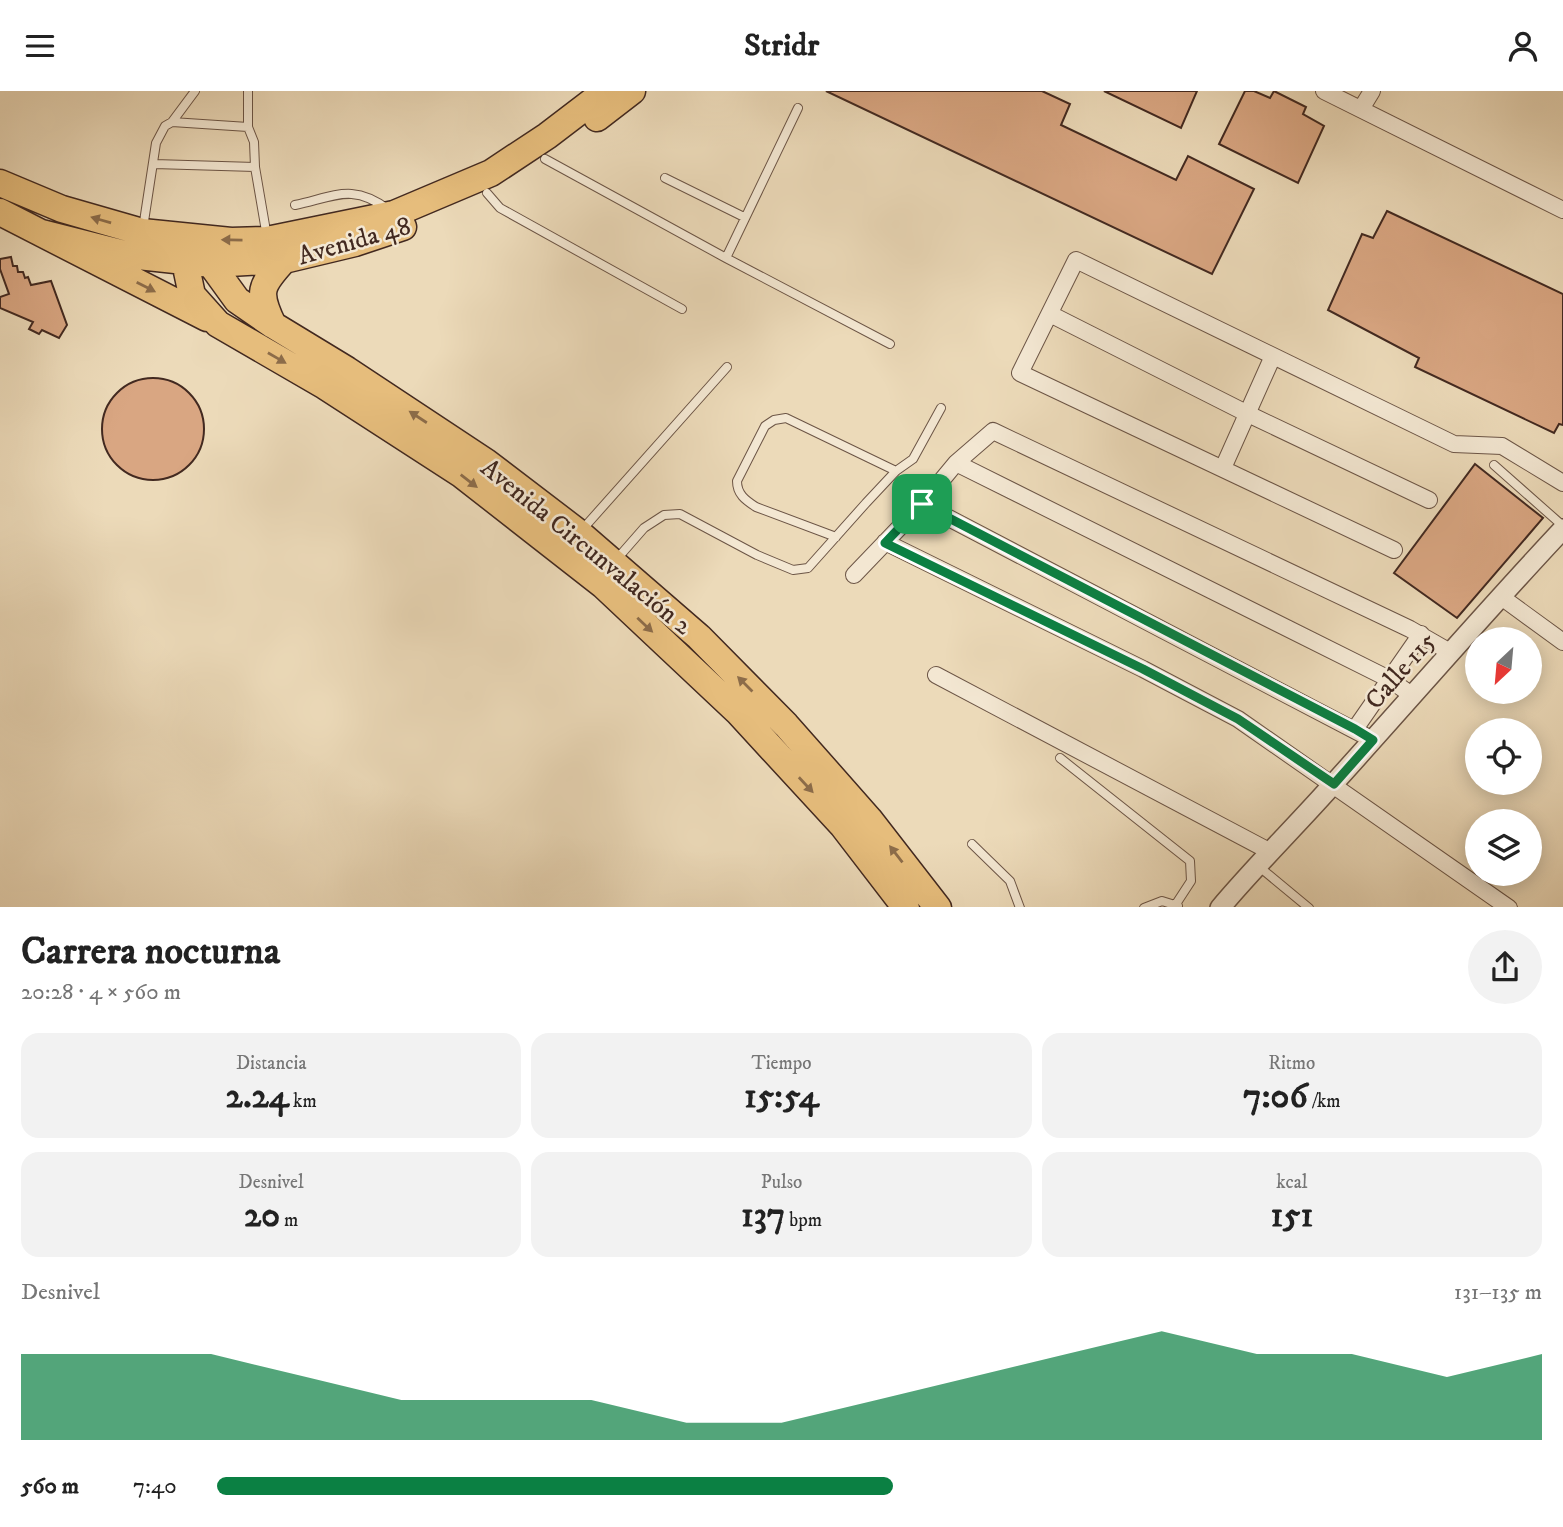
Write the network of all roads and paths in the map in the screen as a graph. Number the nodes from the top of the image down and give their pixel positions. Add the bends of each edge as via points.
1 (195, 91) edge
2 (248, 91) edge
3 (606, 91) edge
4 (632, 91) edge
5 (1325, 91) edge
6 (1372, 91) edge
7 (798, 108) dead end
8 (1361, 109) junction
9 (172, 122) junction
10 (248, 127) junction
11 (545, 159) junction
12 (154, 165) junction
13 (255, 167) junction
14 (665, 178) dead end
15 (0, 183) edge
16 (487, 193) junction
17 (295, 205) dead end
18 (1563, 210) edge
19 (0, 212) edge
20 (394, 214) junction
21 (744, 217) junction
22 (142, 232) junction
23 (42, 233) junction
24 (267, 240) junction
25 (189, 250) junction
26 (726, 258) junction
27 (284, 260) junction
28 (212, 264) junction
29 (682, 309) dead end
30 (1050, 314) junction
31 (218, 324) junction
32 (273, 325) junction
33 (890, 344) dead end
34 (1273, 356) junction
35 (727, 367) dead end
36 (941, 408) dead end
37 (1246, 413) junction
38 (956, 463) junction
39 (1494, 465) dead end
40 (1223, 468) junction
41 (896, 471) junction
42 (1563, 484) edge
43 (1429, 500) dead end
44 (922, 504) junction
45 (1563, 527) edge
46 (579, 533) junction
47 (835, 537) junction
48 (885, 543) junction
49 (1394, 550) dead end
50 (614, 562) junction
51 (854, 575) dead end
52 (1500, 596) junction
53 (1421, 634) junction
54 (1563, 642) edge
55 (1450, 652) junction
56 (936, 675) dead end
57 (1389, 679) junction
58 (1413, 696) junction
59 (1355, 729) junction
60 (1373, 740) junction
61 (1060, 758) dead end
62 (1334, 784) junction
63 (972, 844) dead end
64 (1263, 858) junction
65 (1228, 902) edge
66 (1178, 906) edge
67 (905, 907) edge
68 (937, 907) edge
69 (1020, 907) edge
70 (1147, 907) edge
71 (1307, 907) edge
72 (1508, 907) edge

1 - 9 lane
2 - 10 lane
3 - 20 highway, Avenida 48 via 491,173
4 - 11 highway, Avenida 48
5 - 8 street
6 - 8 street
7 - 21 lane
8 - 18 street
9 - 10 lane
9 - 12 lane via 164,126 156,143
10 - 13 lane via 253,135
11 - 16 highway, Avenida 48
11 - 26 lane
12 - 13 lane
12 - 22 lane
13 - 24 lane
14 - 21 lane
22 -> 15 highway via 62,209
16 - 27 highway, Avenida 48 via 368,238
16 - 29 lane via 500,208
17 - 20 lane via 352,192 368,196
19 - 23 highway
20 - 24 highway, Avenida 48
21 - 26 lane
22 - 25 highway
23 - 25 highway, Avenida 48 via 130,255
23 -> 31 highway
24 -> 25 highway, Avenida 48 via 231,241
25 - 28 highway, Avenida Circunvalación 2
25 - 31 highway, Avenida Circunvalación 2 via 192,295
26 - 33 lane
27 - 28 highway, Avenida 48
27 - 32 highway via 261,291
28 - 32 highway, Avenida Circunvalación 2 via 237,300
30 - 34 street via 1076,260
30 - 37 street
30 - 40 street via 1020,373
31 -> 67 highway, Avenida Circunvalación 2 via 461,474 603,585 738,712 843,826
46 -> 32 highway, Avenida Circunvalación 2 via 486,462
34 - 37 street
34 - 42 street via 1454,444 1502,446
35 - 46 lane
36 - 41 lane via 913,459
37 - 40 street
37 - 43 street
38 - 44 street
38 - 53 street via 993,431
38 - 57 street
39 - 45 lane
40 - 49 street
41 - 47 lane
41 - 47 lane via 786,418 765,426 737,481 737,490 756,507
44 - 48 street
44 - 59 street
45 - 52 street, Calle 115
46 - 50 highway, Avenida Circunvalación 2
47 - 50 lane via 808,568 793,570 680,514 664,515 644,528
48 - 51 street
48 - 62 street via 1238,719
68 -> 50 highway, Avenida Circunvalación 2 via 869,819 786,725 699,637
52 - 54 street
52 - 55 street, Calle 115
53 - 55 street
53 - 57 street
55 - 58 street, Calle 115
56 - 64 street
57 - 58 street
57 - 59 street
58 - 60 street, Calle 115
59 - 60 street
60 - 62 street, Calle 115
61 - 66 lane via 1190,861 1191,881
62 - 64 street, Calle 115
62 - 72 street
63 - 69 lane via 1010,881
64 - 65 street, Calle 115
64 - 71 lane
66 - 70 lane via 1162,901

